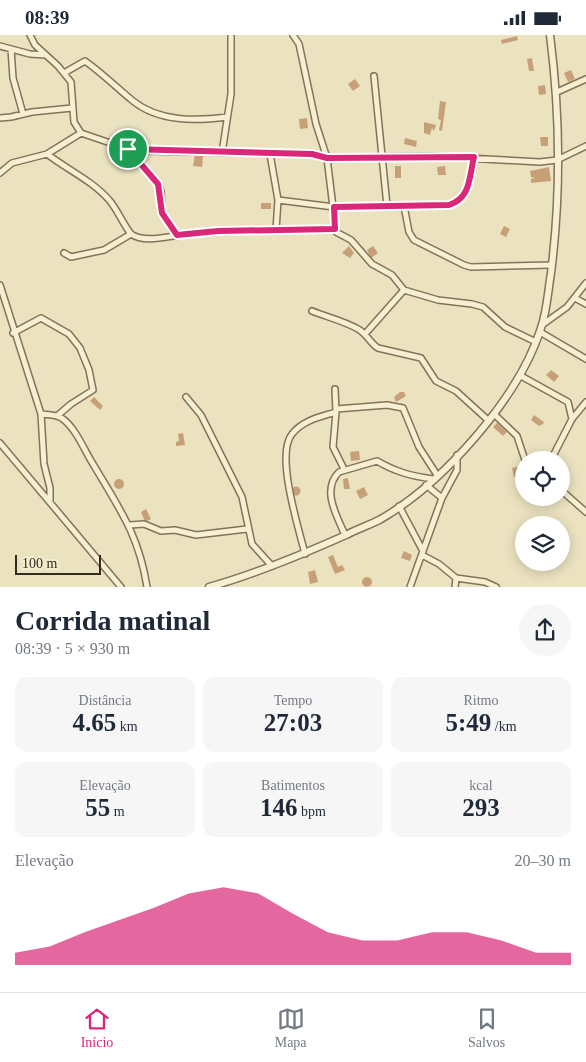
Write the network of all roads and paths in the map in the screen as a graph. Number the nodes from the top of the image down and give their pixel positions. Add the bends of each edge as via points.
1 (30, 35) edge
2 (231, 35) edge
3 (292, 35) edge
4 (550, 35) edge
5 (0, 46) edge
6 (11, 49) junction
7 (45, 55) junction
8 (64, 73) junction
9 (374, 76) dead end
10 (586, 79) edge
11 (557, 93) junction
12 (72, 108) junction
13 (23, 114) junction
14 (0, 117) edge
15 (227, 117) junction
16 (81, 133) junction
17 (585, 147) edge
18 (128, 149) junction
19 (222, 153) junction
20 (47, 154) junction
21 (270, 154) junction
22 (474, 157) junction
23 (327, 158) junction
24 (383, 158) junction
25 (557, 160) junction
26 (0, 173) edge
27 (278, 200) junction
28 (387, 206) junction
29 (404, 206) junction
30 (334, 207) junction
31 (335, 229) junction
32 (276, 230) junction
33 (131, 234) junction
34 (177, 235) junction
35 (64, 253) dead end
36 (552, 265) junction
37 (586, 283) edge
38 (0, 285) edge
39 (404, 290) junction
40 (575, 298) junction
41 (586, 304) edge
42 (312, 311) dead end
43 (541, 329) junction
44 (13, 333) junction
45 (366, 333) junction
46 (536, 342) junction
47 (586, 359) edge
48 (521, 376) junction
49 (335, 389) dead end
50 (186, 397) dead end
51 (586, 402) edge
52 (336, 411) junction
53 (41, 414) junction
54 (494, 414) junction
55 (58, 416) junction
56 (572, 419) junction
57 (488, 421) junction
58 (0, 443) edge
59 (522, 451) edge
60 (556, 451) edge
61 (457, 455) junction
62 (344, 469) junction
63 (435, 477) junction
64 (426, 485) junction
65 (442, 498) junction
66 (570, 499) edge
67 (50, 502) junction
68 (399, 506) junction
69 (586, 512) edge
70 (130, 525) junction
71 (248, 529) junction
72 (345, 535) junction
73 (305, 554) junction
74 (422, 554) junction
75 (272, 566) junction
76 (456, 578) junction
77 (121, 587) edge
78 (147, 587) edge
79 (208, 587) edge
80 (410, 587) edge
81 (455, 587) edge
82 (496, 587) edge

1 - 7 street
2 - 15 street via 231,94
3 - 23 street via 299,44 316,124
4 - 11 street
5 - 6 street
6 - 7 street
6 - 13 street via 13,78
7 - 8 street
8 - 12 street via 73,91
8 - 15 street via 85,61 134,103 148,110 178,119
9 - 24 street
10 - 11 street
11 - 25 street
12 - 13 street
12 - 16 street via 74,122
13 - 14 street
15 - 19 street
16 - 18 street
16 - 20 street
17 - 25 street
18 - 19 street
18 - 34 street via 158,184 162,213
19 - 21 street
20 - 26 street via 12,163
20 - 33 street via 102,193
21 - 23 street via 312,154
21 - 27 street
22 - 24 street
22 - 25 street via 501,161
22 - 29 street via 465,195 460,202
23 - 24 street
23 - 30 street
24 - 28 street
25 - 36 street via 556,237
27 - 30 street
27 - 32 street
28 - 29 street
28 - 30 street
29 - 36 street via 409,232 414,240 464,265
30 - 31 street
31 - 32 street
31 - 39 street via 372,264 392,275
32 - 34 street
33 - 34 street via 142,238
33 - 35 street via 104,250 71,257
36 - 43 street
37 - 40 street
38 - 44 street
39 - 45 street
39 - 46 street via 432,299 483,307 505,327
40 - 41 street
40 - 43 street
42 - 45 street
43 - 46 street
43 - 47 street
44 - 53 street
44 - 55 street via 45,318 68,334 80,348 89,370 92,391
45 - 57 street via 378,348 421,358 436,381 456,391
46 - 48 street
48 - 54 street
48 - 56 street via 568,402
49 - 52 street
50 - 71 street via 201,415 242,497
51 - 56 street
52 - 62 street via 333,447
52 - 63 street via 387,405 403,408
52 - 73 street via 310,419 288,439 286,477
53 - 55 street
53 - 67 street
54 - 57 street
54 - 59 street via 517,435
55 - 70 street via 73,430
56 - 60 street
57 - 61 street
58 - 67 street
61 - 63 street
61 - 65 street via 457,470
62 - 63 street via 377,461 407,476
62 - 72 street via 332,482 330,497
63 - 64 street
64 - 65 street
64 - 68 street
65 - 74 street
66 - 69 street
67 - 77 street
68 - 72 street
68 - 74 street
70 - 71 street via 144,524 161,531 175,530 196,535
70 - 78 street
71 - 75 street via 252,544
72 - 73 street
73 - 75 street
74 - 76 street
74 - 80 street
75 - 79 street
76 - 81 street
76 - 82 street

